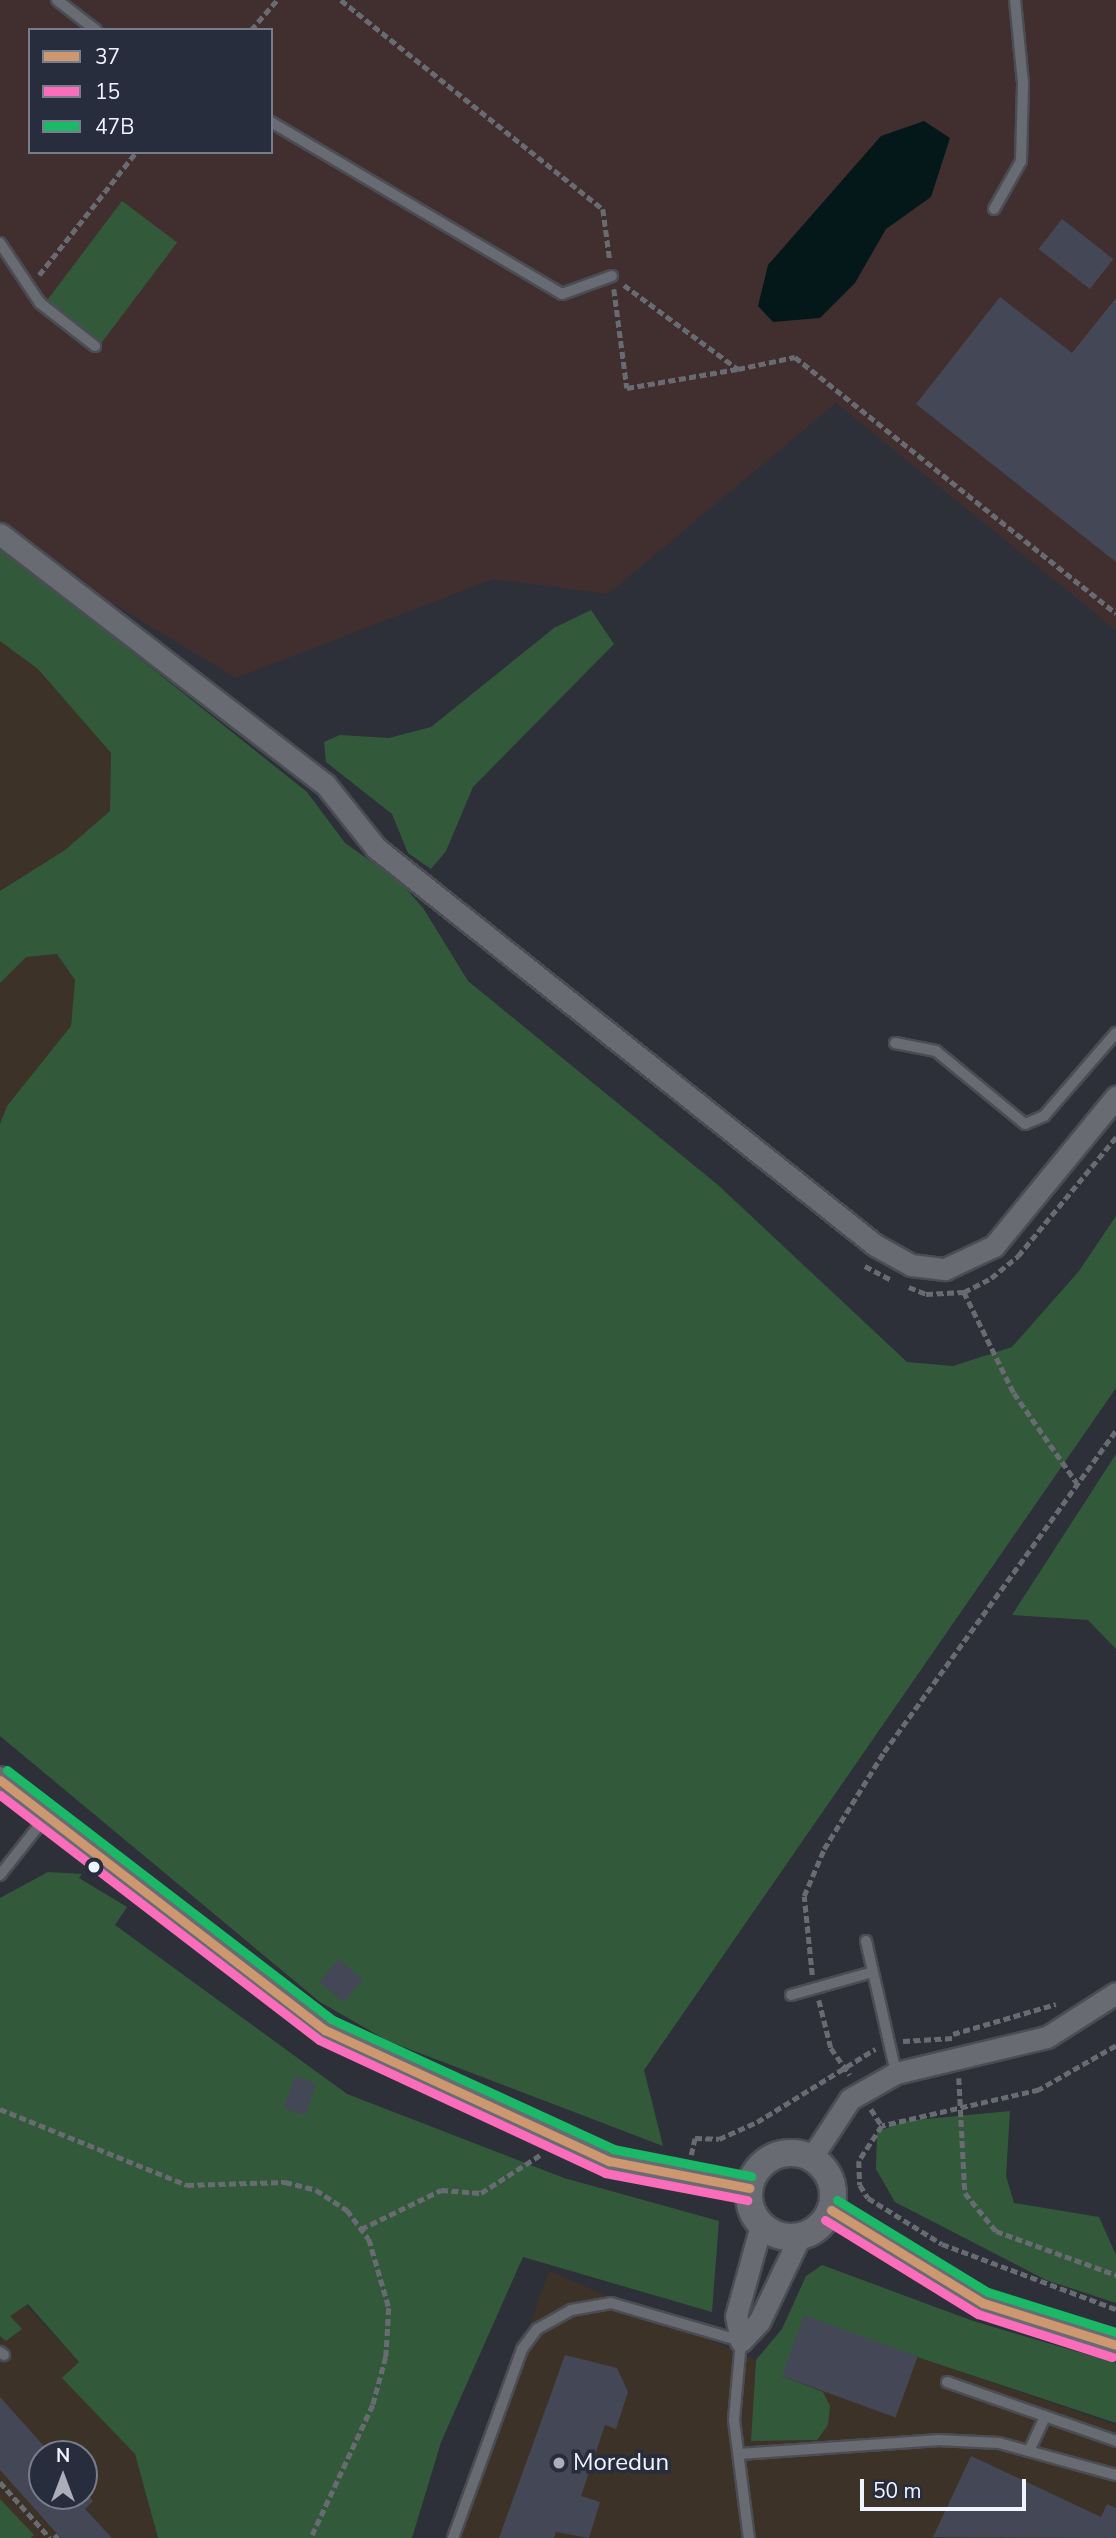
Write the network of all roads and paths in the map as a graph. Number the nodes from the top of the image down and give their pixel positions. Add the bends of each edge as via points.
1 (57, 0) edge
2 (277, 0) edge
3 (341, 0) edge
4 (1015, 0) edge
5 (93, 28) edge
6 (253, 28) edge
7 (273, 123) edge
8 (134, 154) edge
9 (994, 209) dead end
10 (0, 243) edge
11 (612, 276) junction
12 (30, 283) junction
13 (95, 346) dead end
14 (738, 369) junction
15 (0, 534) edge
16 (1116, 613) edge
17 (1116, 1033) edge
18 (895, 1043) dead end
19 (1116, 1097) edge
20 (964, 1292) dead end
21 (1116, 1430) edge
22 (1077, 1483) junction
23 (0, 1780) edge
24 (45, 1818) junction
25 (0, 1875) edge
26 (866, 1941) dead end
27 (873, 1972) junction
28 (816, 1988) junction
29 (1116, 1993) edge
30 (791, 1995) dead end
31 (1067, 1998) dead end
32 (953, 2034) dead end
33 (1116, 2046) edge
34 (956, 2063) junction
35 (896, 2073) junction
36 (964, 2106) junction
37 (0, 2109) edge
38 (561, 2139) junction
39 (812, 2157) junction
40 (685, 2178) junction
41 (748, 2188) junction
42 (831, 2210) junction
43 (761, 2225) junction
44 (361, 2229) junction
45 (800, 2236) junction
46 (1116, 2275) edge
47 (1116, 2309) edge
48 (741, 2341) junction
49 (1116, 2346) edge
50 (947, 2382) dead end
51 (1045, 2417) junction
52 (1116, 2441) edge
53 (1030, 2449) junction
54 (738, 2454) junction
55 (1116, 2475) edge
56 (0, 2482) edge
57 (54, 2537) edge
58 (311, 2538) edge
59 (453, 2538) edge
60 (749, 2538) edge

1 - 5 lane
2 - 6 path
3 - 11 path via 603,209
4 - 9 lane via 1023,83 1021,161
7 - 11 lane via 562,293
8 - 12 path
10 - 12 lane
11 - 14 path
11 - 14 path via 627,388
12 - 13 lane via 40,303
14 - 16 path via 795,358
15 - 19 street via 325,784 376,848 875,1245 911,1265 945,1269 994,1246
17 - 18 lane via 1045,1116 1025,1124 936,1051
20 - 22 path via 1014,1393
21 - 22 path
22 - 28 path via 884,1752 811,1873 804,1933
23 - 24 street
24 - 25 lane
24 - 38 street via 325,2030
26 - 27 lane
27 - 28 lane
27 - 35 lane
28 - 30 lane
28 - 40 path via 831,2048 845,2067 728,2136 695,2138
29 - 34 street via 1047,2037
31 - 32 path
33 - 36 path via 1039,2090
34 - 35 street
34 - 36 path
35 - 39 street via 850,2099
36 - 46 path via 960,2160 965,2193 996,2231
36 - 47 path via 882,2126 859,2161 860,2185 868,2198 998,2269
37 - 44 path via 187,2185 285,2182 316,2190
38 - 40 street via 609,2161
38 - 44 path via 481,2193 441,2190
39 - 41 street via 780,2153 754,2172
39 - 42 street via 831,2180
40 - 41 street
41 - 43 street
42 - 45 street
42 - 49 street via 983,2303
43 - 45 street via 779,2236
43 - 48 street via 736,2316
44 - 58 path via 382,2269 389,2308 386,2357 373,2405
45 - 48 street via 759,2322
48 - 54 lane via 734,2377
48 - 59 lane via 611,2303 571,2310 537,2329 522,2348
50 - 51 lane
51 - 52 lane
51 - 53 lane
53 - 54 lane via 937,2440
53 - 55 lane
54 - 60 lane
56 - 57 path

